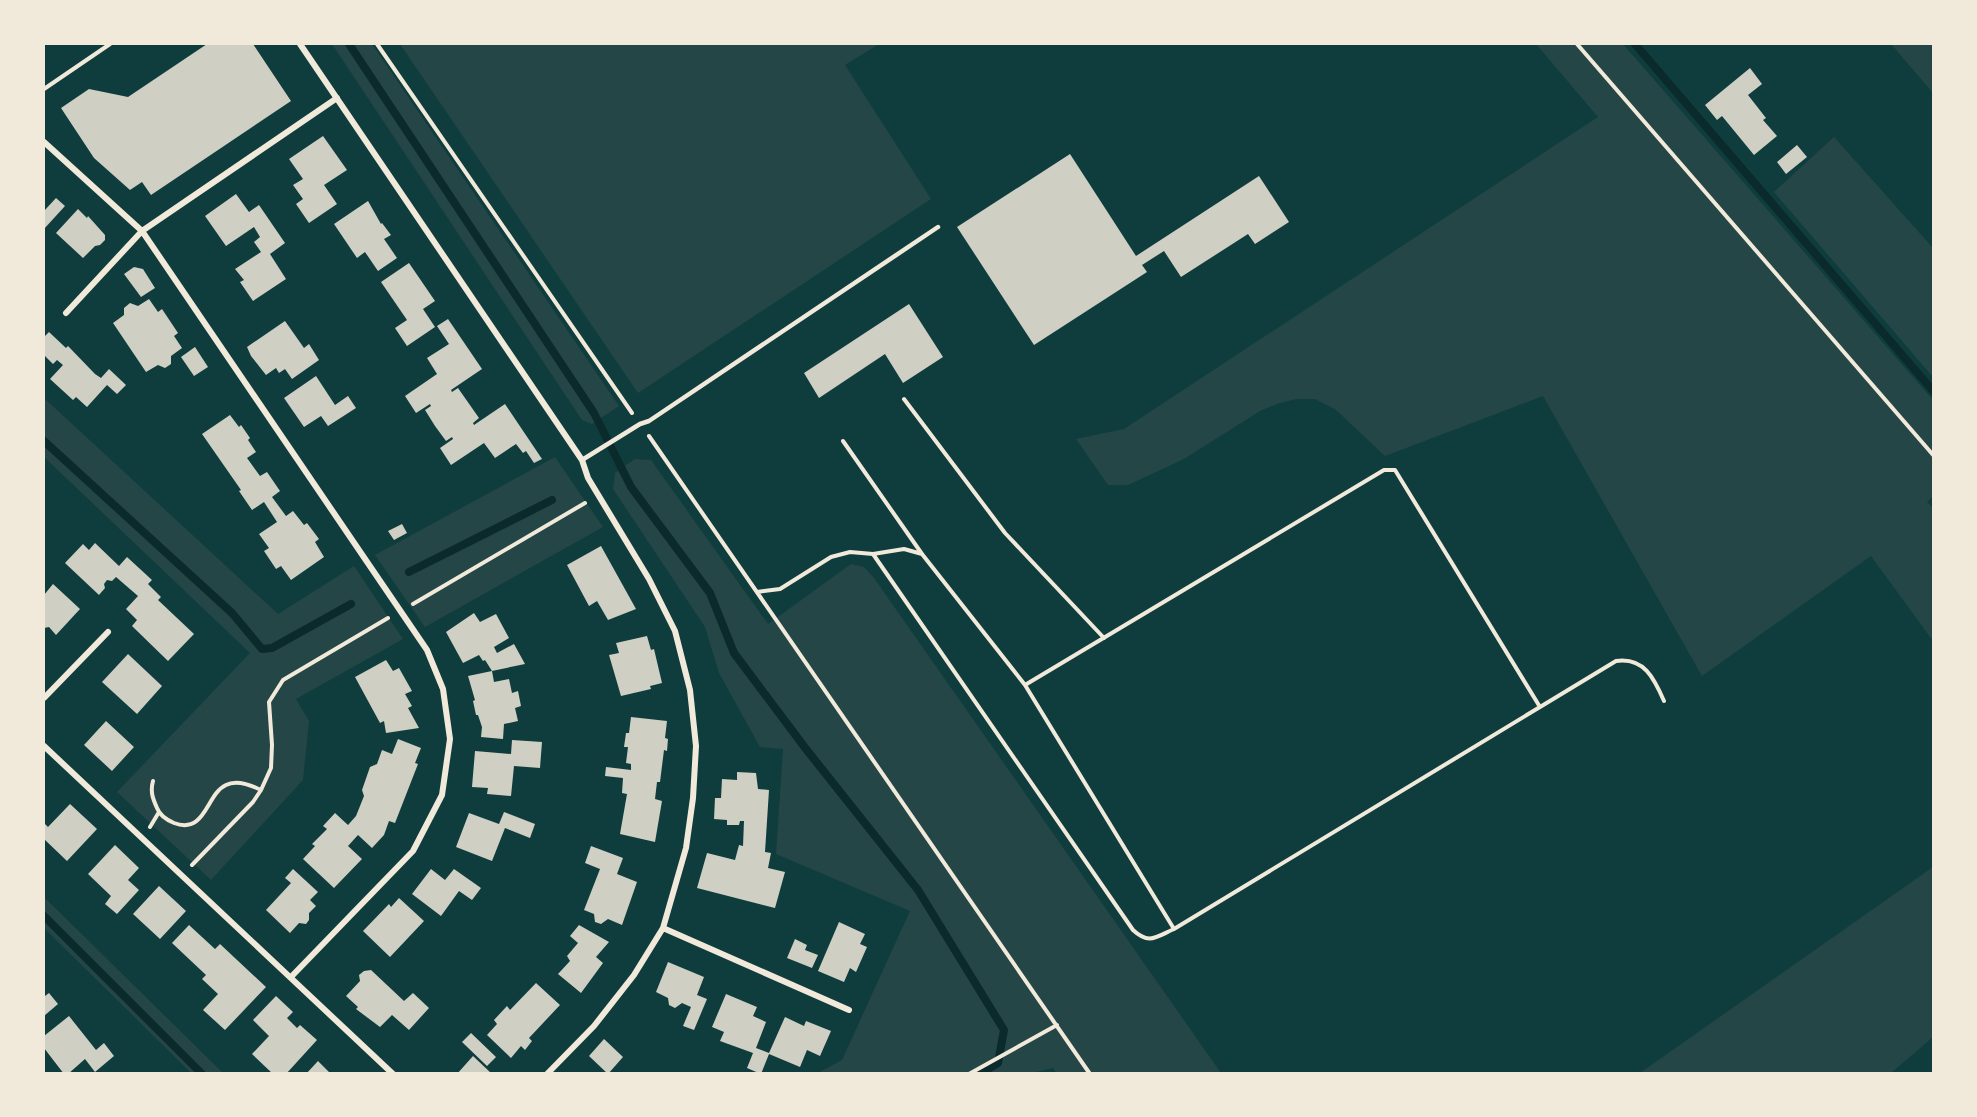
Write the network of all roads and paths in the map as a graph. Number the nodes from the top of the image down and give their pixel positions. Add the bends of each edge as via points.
1 (110, 44) edge
2 (300, 44) edge
3 (377, 44) edge
4 (1576, 44) edge
5 (44, 89) edge
6 (337, 98) junction
7 (44, 142) edge
8 (939, 227) dead end
9 (142, 231) junction
10 (66, 313) dead end
11 (904, 399) dead end
12 (640, 423) junction
13 (843, 441) dead end
14 (1934, 456) edge
15 (582, 460) junction
16 (598, 495) junction
17 (873, 554) junction
18 (922, 554) junction
19 (757, 592) junction
20 (400, 611) junction
21 (108, 632) dead end
22 (1104, 638) junction
23 (1025, 685) junction
24 (44, 698) edge
25 (1664, 701) dead end
26 (1540, 707) junction
27 (44, 746) edge
28 (153, 781) dead end
29 (261, 790) junction
30 (179, 874) junction
31 (663, 928) junction
32 (1174, 929) junction
33 (291, 977) junction
34 (849, 1010) dead end
35 (1056, 1025) junction
36 (393, 1074) edge
37 (547, 1074) edge
38 (969, 1074) edge
39 (1090, 1074) edge

1 - 5 path
2 - 6 street
3 - 12 path
4 - 14 path
6 - 9 street
6 - 15 street
7 - 9 street
8 - 12 lane via 649,421
9 - 10 street
9 - 20 street
11 - 22 path via 1005,533
12 - 15 lane
12 - 19 path
13 - 18 path
15 - 16 street
16 - 20 path
16 - 31 street via 675,631 690,690 696,747 693,798 686,848
17 - 18 path via 904,549
17 - 19 path via 850,552 831,557 780,589
17 - 32 path via 1132,930 1141,938 1152,939
18 - 23 path
19 - 35 path
20 - 29 path via 283,680 269,702 271,768
20 - 33 street via 426,650 443,689 450,739 442,795 413,851
21 - 24 street
22 - 23 path
22 - 26 path via 1384,470 1395,470
23 - 32 path
25 - 26 path via 1641,665 1629,659 1616,661
26 - 32 path
27 - 30 street
28 - 29 path via 151,790 159,812 180,825 201,817 217,790 226,784 237,782
29 - 30 path via 193,864
30 - 33 street
31 - 34 street
31 - 37 street via 634,975 594,1026
33 - 36 street
35 - 38 path
35 - 39 path

